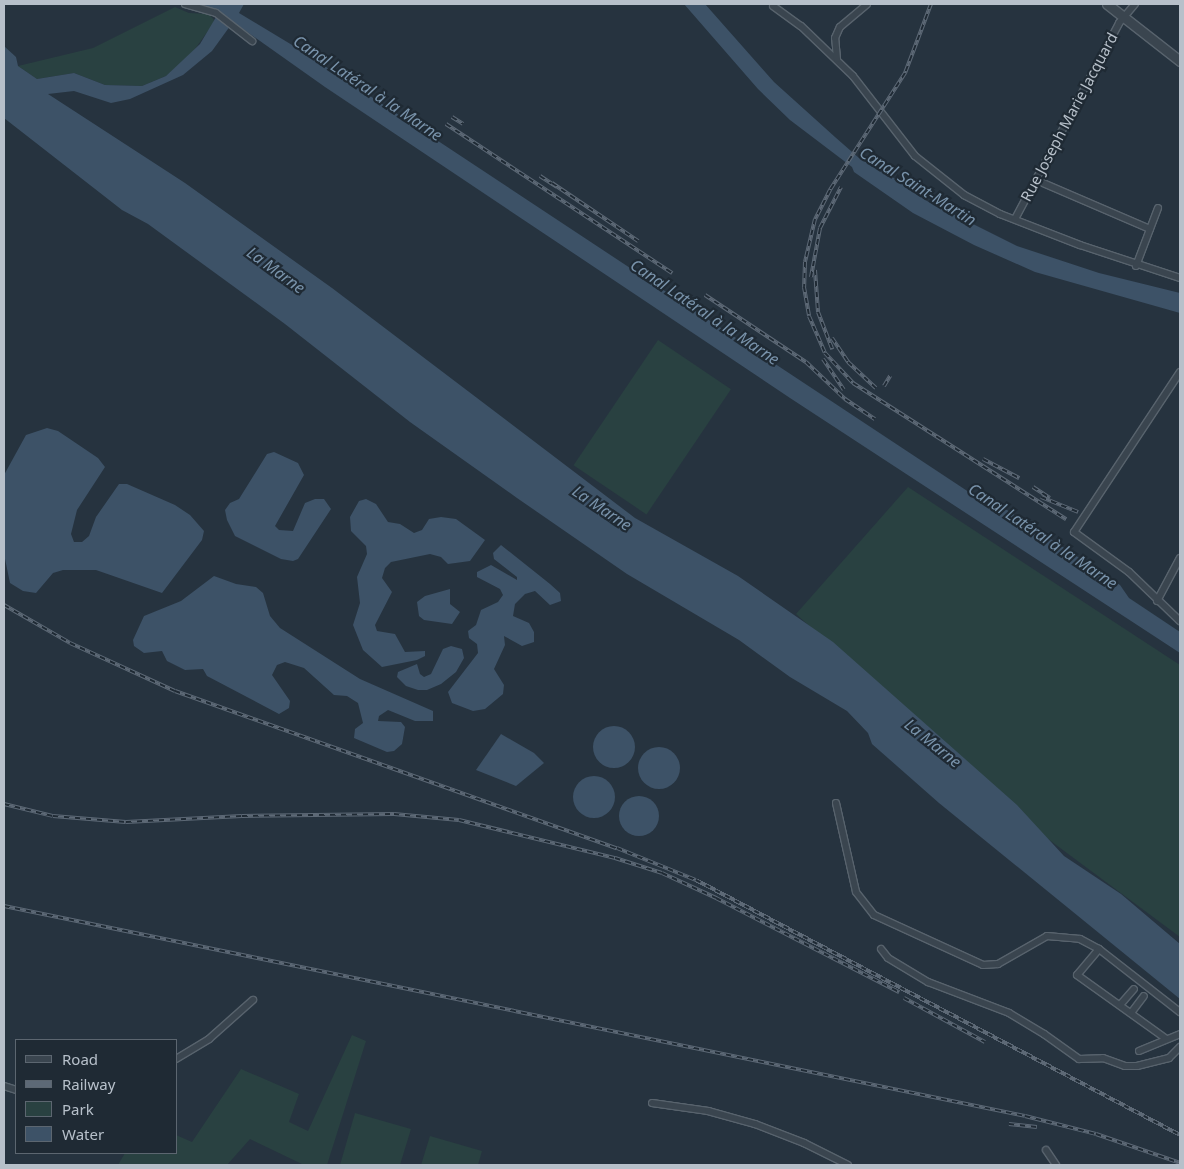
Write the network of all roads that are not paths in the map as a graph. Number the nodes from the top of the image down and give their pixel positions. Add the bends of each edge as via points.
1 (185, 4) edge
2 (867, 4) edge
3 (1108, 4) edge
4 (1135, 4) edge
5 (773, 6) dead end
6 (1124, 17) junction
7 (252, 41) dead end
8 (837, 60) junction
9 (1180, 61) edge
10 (1036, 180) junction
11 (1158, 208) dead end
12 (1015, 219) junction
13 (1150, 229) junction
14 (1136, 266) junction
15 (1180, 278) edge
16 (1180, 372) edge
17 (1180, 558) edge
18 (1157, 601) junction
19 (1180, 621) edge
20 (836, 803) dead end
21 (881, 949) dead end
22 (1099, 949) junction
23 (1134, 989) dead end
24 (1144, 996) dead end
25 (253, 1000) dead end
26 (1120, 1006) junction
27 (1180, 1012) edge
28 (1131, 1013) junction
29 (1180, 1034) edge
30 (1165, 1038) junction
31 (1180, 1047) edge
32 (1139, 1051) dead end
33 (178, 1058) edge
34 (652, 1103) dead end
35 (1046, 1150) dead end
36 (848, 1165) edge
37 (1056, 1165) edge

1 - 7 street via 216,13
2 - 8 street via 850,16 836,33
3 - 6 street
4 - 6 street, Rue Joseph Marie Jacquard
5 - 8 street via 801,26
6 - 9 street
6 - 10 street, Rue Joseph Marie Jacquard
8 - 12 street via 863,87 915,156 976,203
10 - 12 street, Rue Joseph Marie Jacquard
10 - 13 street
11 - 13 street
12 - 14 street
13 - 14 street
14 - 15 street
16 - 18 street via 1074,532 1129,572
17 - 18 street
18 - 19 street
20 - 22 street via 856,892 874,915 983,965 998,964 1046,936 1080,939
21 - 31 street via 888,958 928,982 1009,1013 1079,1059 1103,1058 1125,1066 1137,1066 1169,1058
22 - 26 street via 1077,975
22 - 27 street
23 - 26 street
24 - 28 street
25 - 33 street via 209,1039
26 - 28 street
28 - 30 street
29 - 30 street
30 - 32 street
34 - 36 street via 708,1111 755,1124
35 - 37 street

